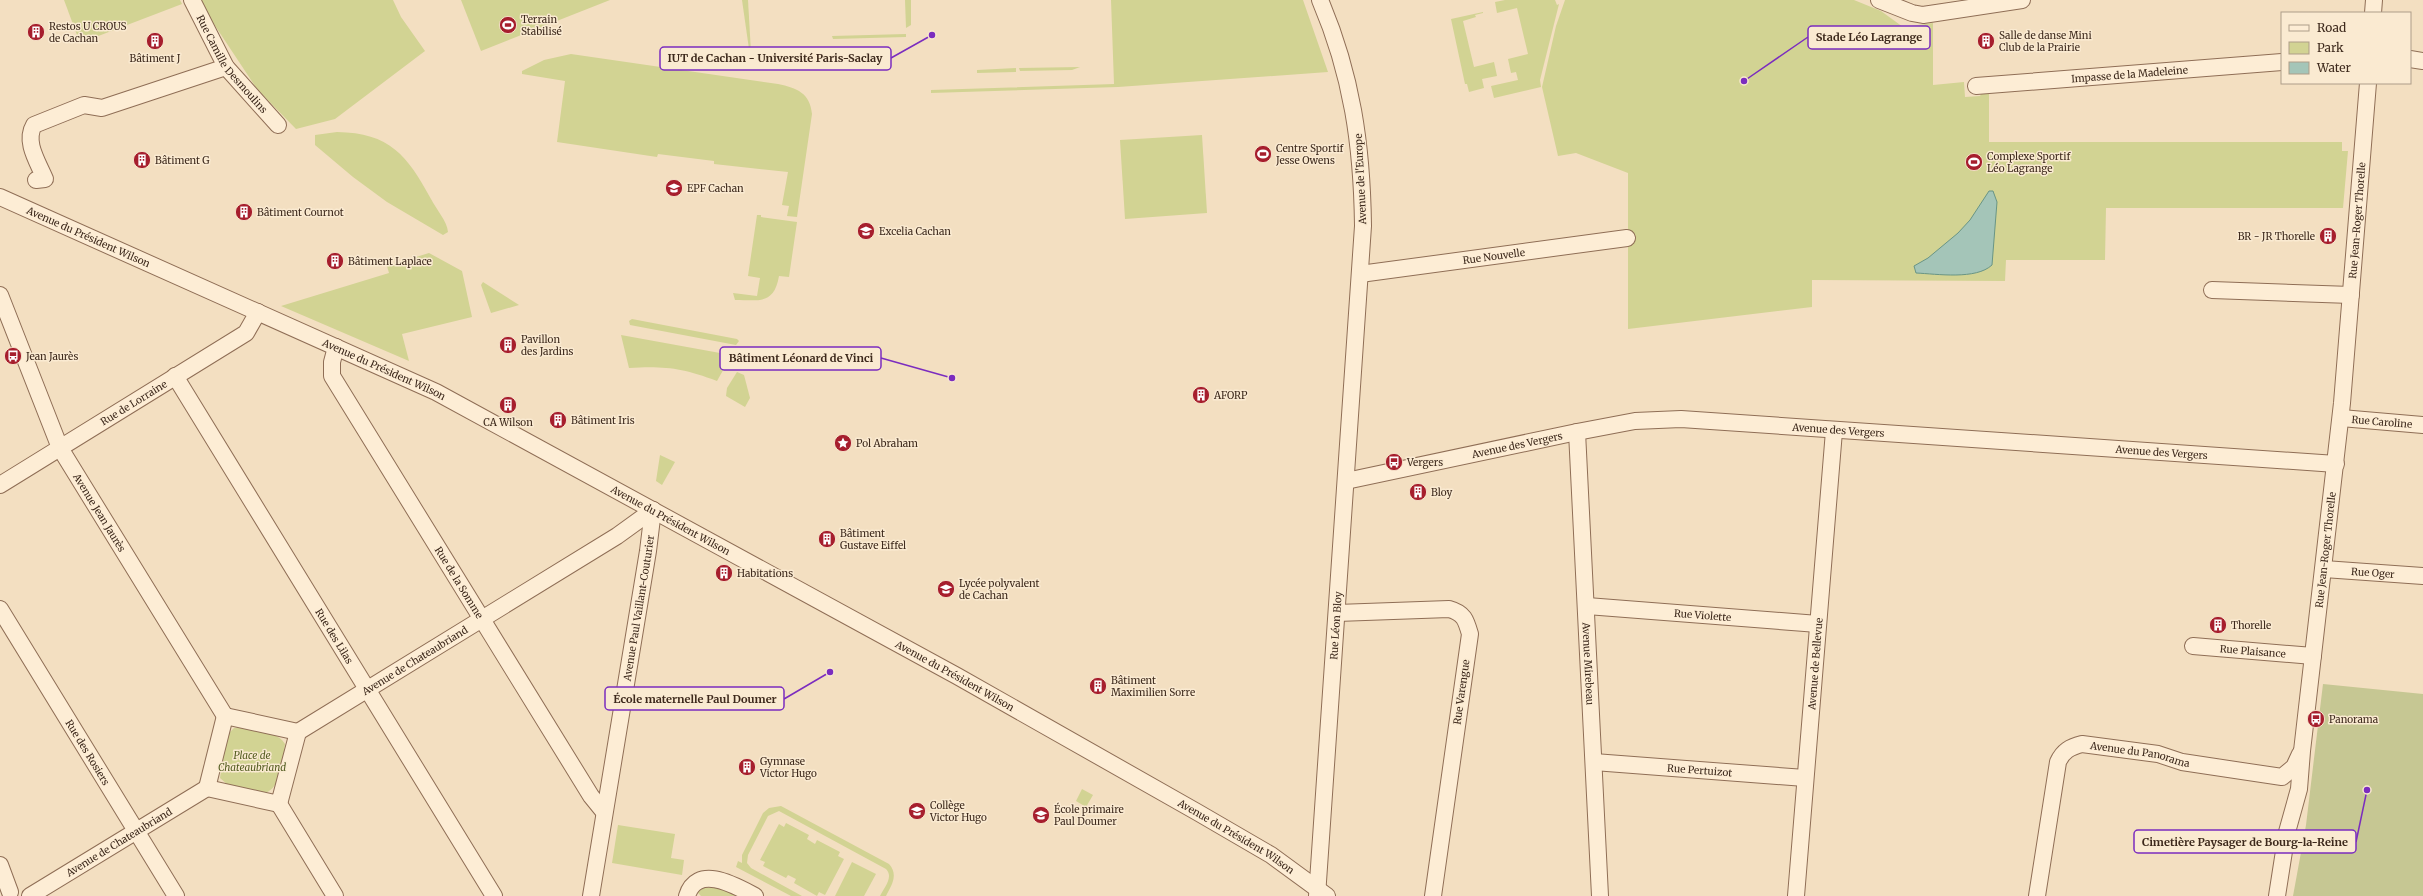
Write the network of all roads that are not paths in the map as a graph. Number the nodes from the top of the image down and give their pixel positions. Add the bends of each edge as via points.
1 (192, 0) edge
2 (1320, 0) edge
3 (1879, 0) edge
4 (2022, 0) edge
5 (2374, 0) edge
6 (2374, 12) edge
7 (2411, 59) edge
8 (2423, 61) edge
9 (2281, 62) edge
10 (226, 67) junction
11 (2368, 84) edge
12 (1976, 86) dead end
13 (278, 125) dead end
14 (36, 180) dead end
15 (0, 198) edge
16 (1628, 238) dead end
17 (1360, 274) junction
18 (2212, 290) dead end
19 (2351, 295) junction
20 (1, 303) edge
21 (258, 312) junction
22 (336, 347) junction
23 (1353, 364) joint
24 (175, 376) junction
25 (2341, 418) junction
26 (2423, 425) edge
27 (1834, 431) junction
28 (1577, 432) junction
29 (60, 448) junction
30 (2336, 464) junction
31 (1346, 481) junction
32 (0, 485) edge
33 (653, 510) junction
34 (2324, 569) junction
35 (2423, 576) edge
36 (1587, 606) junction
37 (0, 609) edge
38 (1337, 613) junction
39 (481, 619) junction
40 (1818, 624) junction
41 (2193, 646) dead end
42 (2313, 656) junction
43 (367, 689) junction
44 (225, 716) junction
45 (298, 732) junction
46 (2302, 751) junction
47 (1594, 762) junction
48 (2282, 777) junction
49 (1805, 778) junction
50 (207, 788) junction
51 (2294, 803) junction
52 (279, 804) junction
53 (604, 812) junction
54 (136, 831) junction
55 (0, 865) edge
56 (1321, 893) edge
57 (12, 895) edge
58 (30, 896) edge
59 (176, 896) edge
60 (335, 896) edge
61 (494, 896) edge
62 (591, 896) edge
63 (687, 896) edge
64 (755, 896) edge
65 (1433, 896) edge
66 (1600, 896) edge
67 (1796, 896) edge
68 (2037, 896) edge
69 (2277, 896) edge

1 - 10 street, Rue Camille Desmoulins
2 - 17 street, Avenue de l'Europe via 1347,76 1358,134 1363,201
3 - 4 street via 1922,15
5 - 6 street
7 - 8 street
9 - 12 street, Impasse de la Madeleine
10 - 13 street, Rue Camille Desmoulins
10 - 14 street via 102,108 84,105 34,125 29,140 45,179
11 - 19 street, Rue Jean-Roger Thorelle
15 - 21 street, Avenue du Président Wilson
16 - 17 street, Rue Nouvelle
17 - 23 street, Avenue de l'Europe
18 - 19 street
19 - 25 street, Rue Jean-Roger Thorelle
20 - 29 street, Avenue Jean Jaurès
21 - 22 street, Avenue du Président Wilson
21 - 24 street, Rue de Lorraine via 246,332
22 - 33 street, Avenue du Président Wilson via 436,392
22 - 39 street, Rue de la Somme via 332,376
23 - 31 street, Rue Léon Bloy
24 - 29 street, Rue de Lorraine
24 - 43 street, Rue des Lilas
25 - 26 street, Rue Caroline
25 - 30 street, Rue Jean-Roger Thorelle
27 - 28 street, Avenue des Vergers via 1681,419 1635,421
27 - 30 street, Avenue des Vergers
27 - 40 street, Avenue de Bellevue
28 - 31 street, Avenue des Vergers
28 - 36 street, Avenue Mirebeau
29 - 32 street, Rue de Lorraine
29 - 44 street, Avenue Jean Jaurès
30 - 34 street, Rue Jean-Roger Thorelle
31 - 38 street, Rue Léon Bloy
33 - 39 street, Avenue de Chateaubriand via 617,536
33 - 53 street, Avenue Paul Vaillant-Couturier
33 - 56 street, Avenue du Président Wilson via 957,676 1197,812 1271,855
34 - 35 street, Rue Oger
34 - 42 street, Rue Jean-Roger Thorelle
36 - 40 street, Rue Violette
36 - 47 street, Avenue Mirebeau
37 - 54 street, Rue des Rosiers
38 - 56 street, Rue Léon Bloy
38 - 65 street, Rue Varengue via 1449,609 1460,612 1466,620 1470,634
39 - 43 street, Avenue de Chateaubriand
39 - 53 street, Rue de la Somme via 591,796
40 - 49 street, Avenue de Bellevue
41 - 42 street, Rue Plaisance
42 - 46 street, Rue Jean-Roger Thorelle
43 - 45 street, Avenue de Chateaubriand
43 - 61 street, Rue des Lilas
44 - 45 street
44 - 50 street
45 - 52 street
46 - 48 street via 2294,767
46 - 51 street, Rue Jean-Roger Thorelle via 2299,789
47 - 49 street, Rue Pertuizot
47 - 66 street, Avenue Mirebeau
48 - 51 street, Rue Jean-Roger Thorelle via 2290,784
48 - 68 street, Avenue du Panorama via 2182,762 2158,754 2082,744 2072,746 2063,753 2058,762
49 - 67 street, Avenue de Bellevue
50 - 52 street
50 - 54 street, Avenue de Chateaubriand
51 - 69 street, Rue Jean-Roger Thorelle
52 - 60 street
53 - 62 street, Avenue Paul Vaillant-Couturier
54 - 58 street, Avenue de Chateaubriand
54 - 59 street, Rue des Rosiers
55 - 57 street
63 - 64 street via 693,885 713,878

